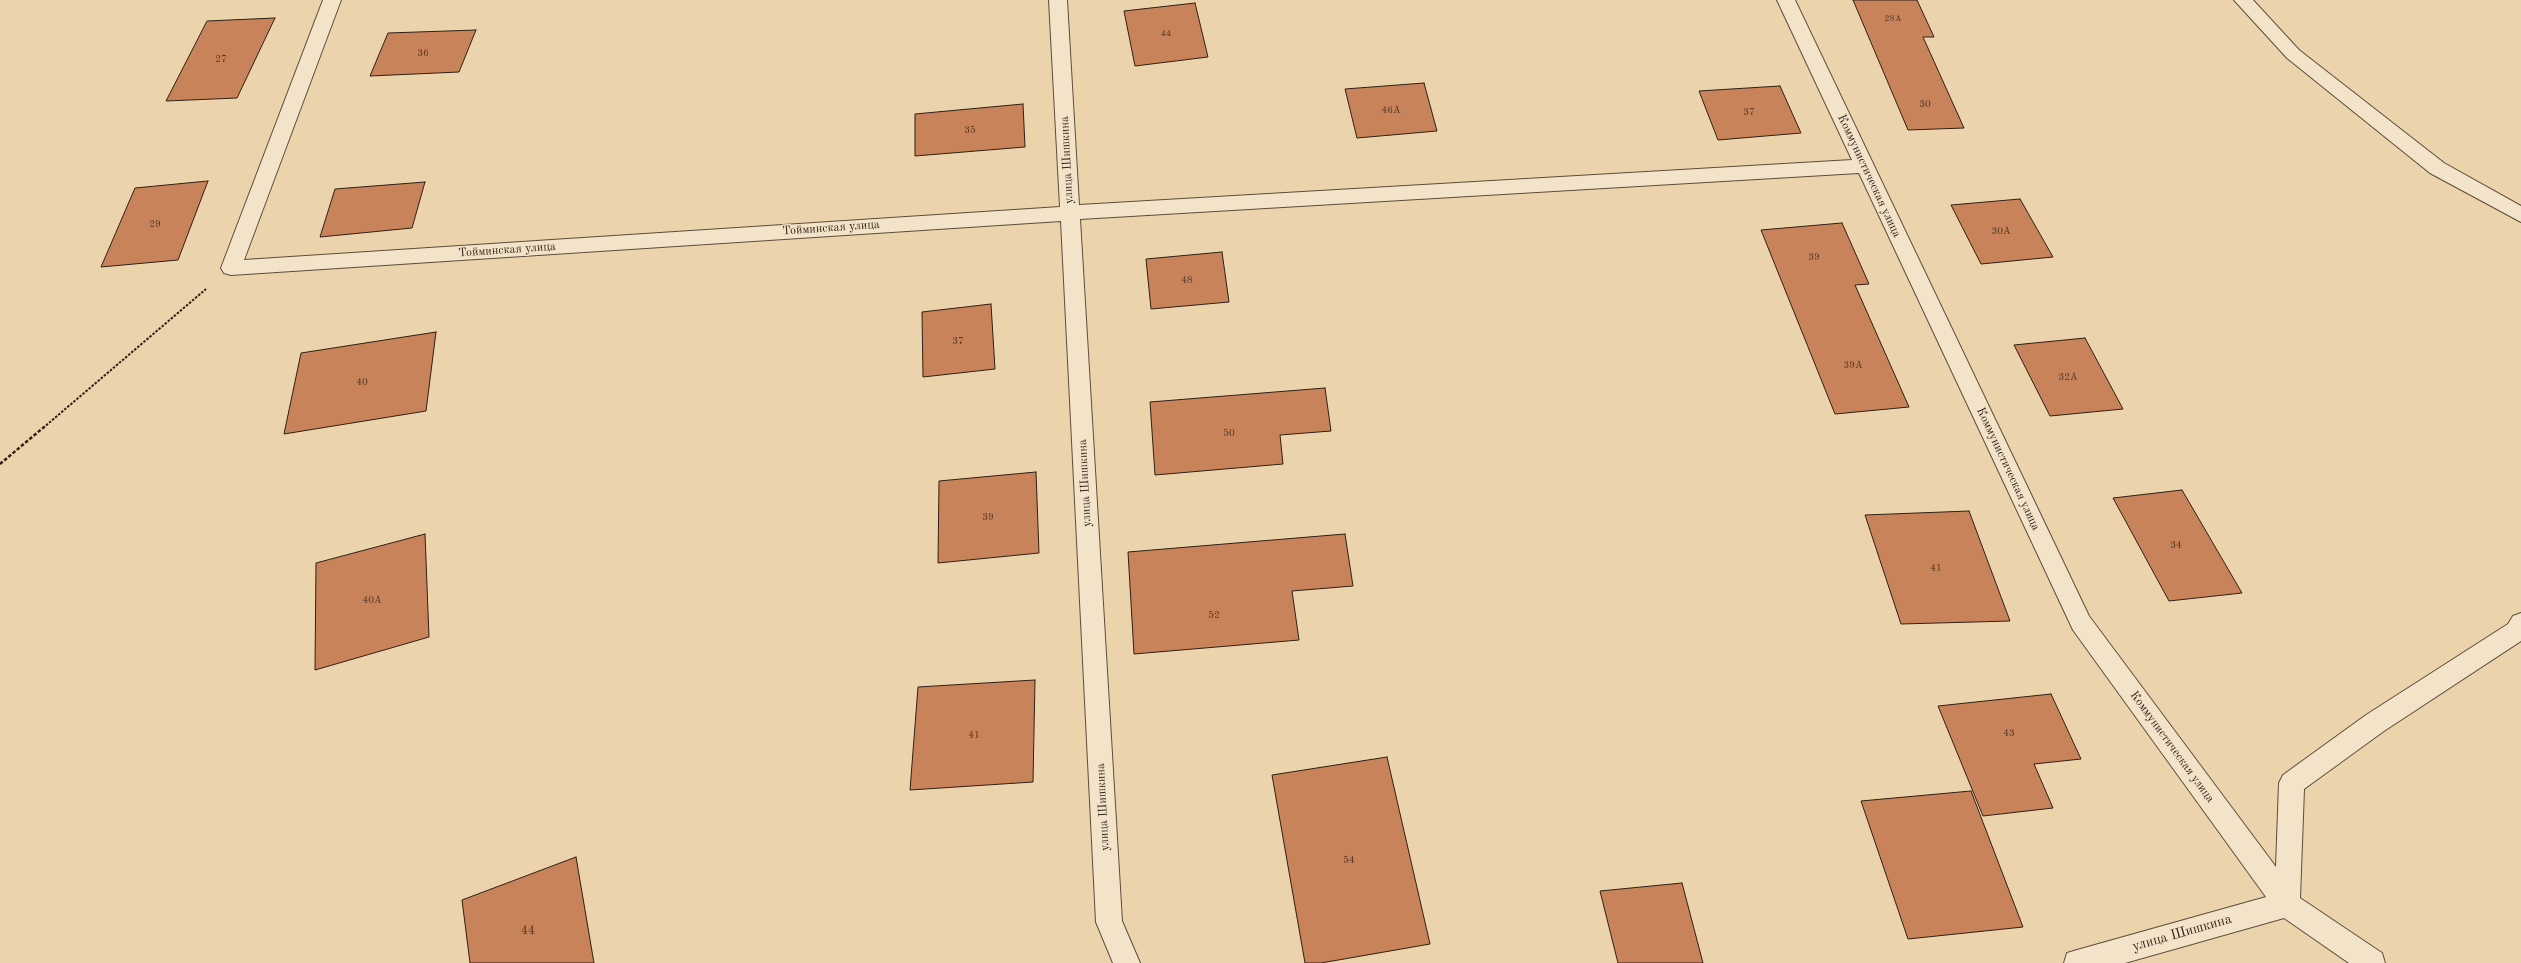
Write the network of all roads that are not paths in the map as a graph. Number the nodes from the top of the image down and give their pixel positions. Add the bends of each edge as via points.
1 (332, 0) edge
2 (1058, 0) edge
3 (1786, 0) edge
4 (2243, 0) edge
5 (1864, 166) junction
6 (1070, 213) junction
7 (2521, 215) edge
8 (2521, 623) edge
9 (2287, 904) junction
10 (1127, 963) edge
11 (2077, 963) edge
12 (2372, 963) edge

1 - 6 street, Тойминская улица via 231,268
2 - 6 street, улица Шишкина
3 - 5 street, Коммунистическая улица
4 - 7 street via 2293,54 2437,168
5 - 6 street, Тойминская улица
5 - 9 street, Коммунистическая улица via 2081,623
6 - 10 street, улица Шишкина via 1109,922
8 - 9 street via 2516,631 2375,723 2292,783
9 - 11 street, улица Шишкина
9 - 12 street, Коммунистическая улица

